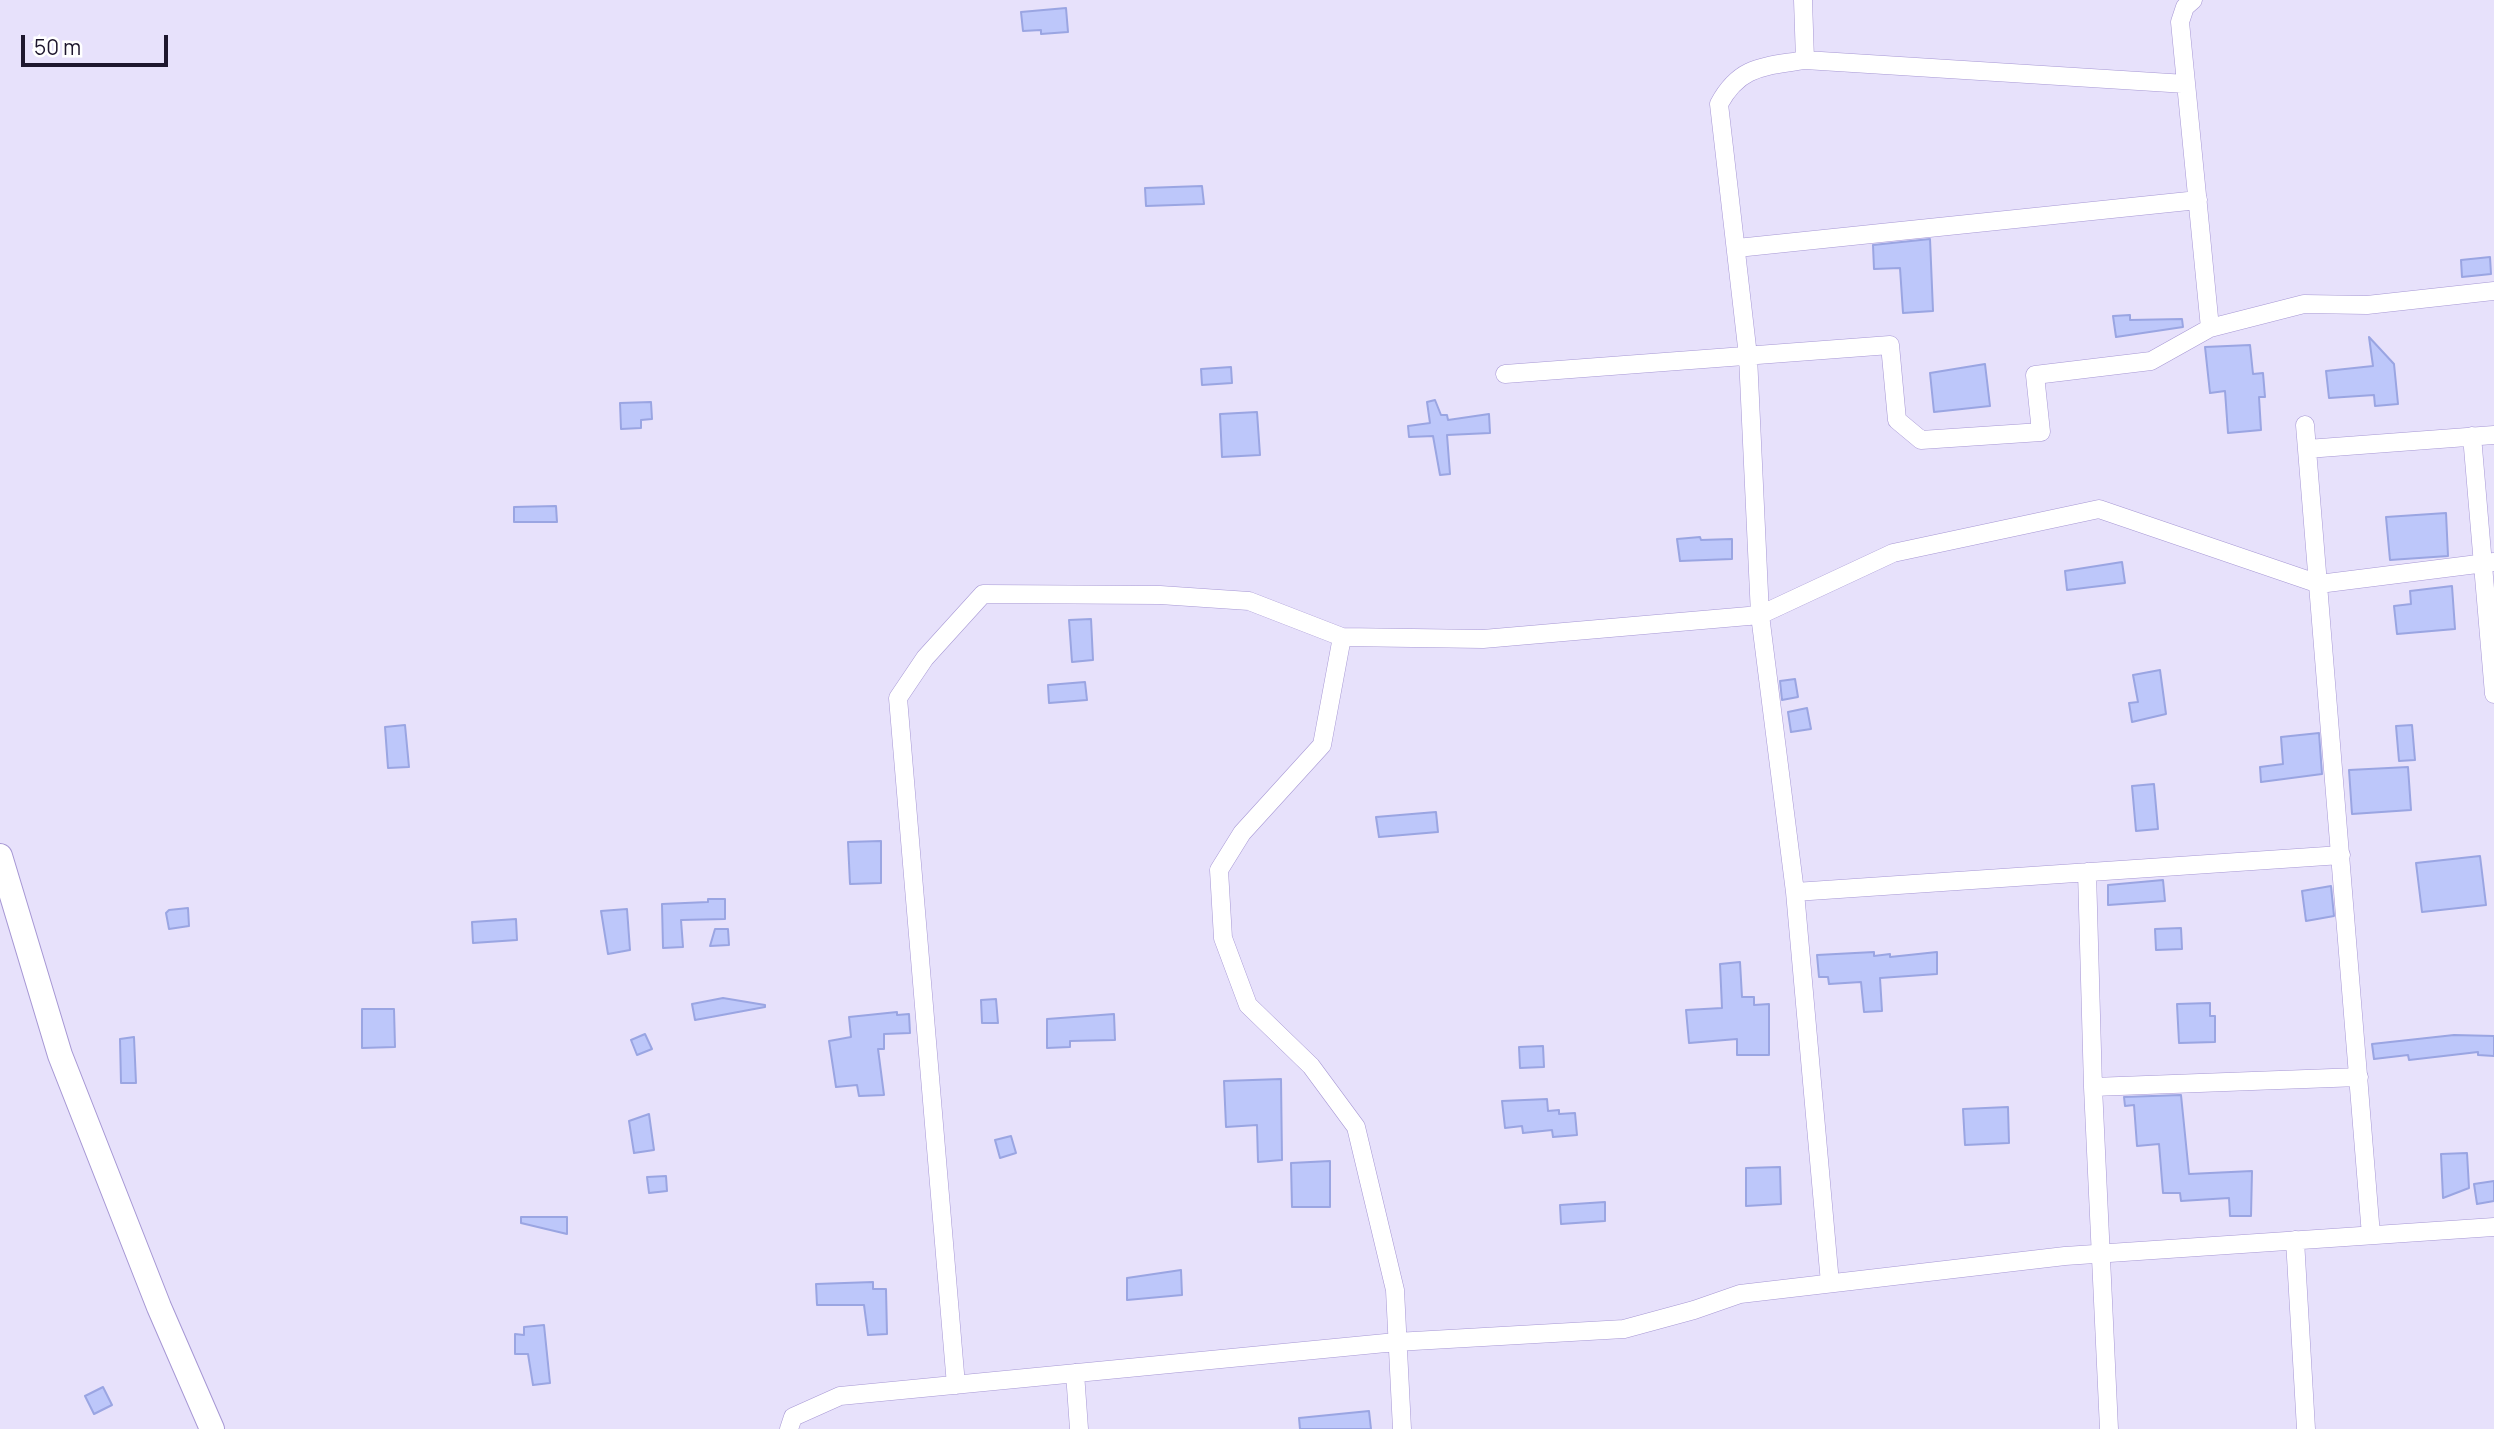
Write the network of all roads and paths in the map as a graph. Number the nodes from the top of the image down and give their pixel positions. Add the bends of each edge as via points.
1 (1803, 0) edge
2 (2193, 0) edge
3 (1805, 60) junction
4 (2186, 84) junction
5 (2198, 200) junction
6 (1737, 248) junction
7 (2494, 291) edge
8 (2210, 328) junction
9 (1748, 356) junction
10 (1505, 374) dead end
11 (2305, 425) dead end
12 (2494, 435) edge
13 (2472, 436) junction
14 (2307, 449) junction
15 (2488, 562) edge
16 (2319, 584) junction
17 (1760, 615) junction
18 (1342, 637) junction
19 (2494, 692) edge
20 (2341, 855) junction
21 (0, 856) edge
22 (2087, 872) junction
23 (1795, 892) junction
24 (2359, 1076) junction
25 (2093, 1087) junction
26 (2494, 1227) edge
27 (2371, 1235) junction
28 (2295, 1240) junction
29 (2101, 1254) junction
30 (1830, 1283) junction
31 (1396, 1342) junction
32 (1074, 1373) junction
33 (956, 1385) junction
34 (212, 1429) edge
35 (789, 1429) edge
36 (1079, 1429) edge
37 (1402, 1429) edge
38 (2109, 1429) edge
39 (2306, 1429) edge

1 - 3 street
2 - 4 street via 2180,22
3 - 4 street
3 - 6 street via 1756,68 1730,85 1718,104
4 - 5 street
5 - 6 street
5 - 8 street
6 - 9 street
7 - 8 street via 2367,305 2304,304
8 - 9 street via 2151,361 2035,375 2041,432 1921,440 1897,419 1890,345
9 - 10 street
9 - 17 street
11 - 14 street
12 - 13 street
13 - 14 street
13 - 15 street
14 - 16 street
15 - 16 street
15 - 19 street
16 - 17 street via 2099,509 1893,554
16 - 20 street
17 - 18 street via 1483,639
17 - 23 street
18 - 31 street via 1322,744 1241,833 1219,870 1223,938 1248,1005 1311,1066 1356,1128 1395,1290
18 - 33 street via 1249,601 1160,595 983,594 925,658 898,698
20 - 22 street
20 - 24 street
21 - 34 street via 60,1055
22 - 23 street
22 - 25 street
23 - 30 street
24 - 25 street
24 - 27 street
25 - 29 street
26 - 27 street
27 - 28 street
28 - 29 street
28 - 39 street
29 - 30 street
29 - 38 street
30 - 31 street via 1740,1294 1624,1329
31 - 32 street
31 - 37 street
32 - 33 street
32 - 36 street
33 - 35 street via 840,1396 793,1417

